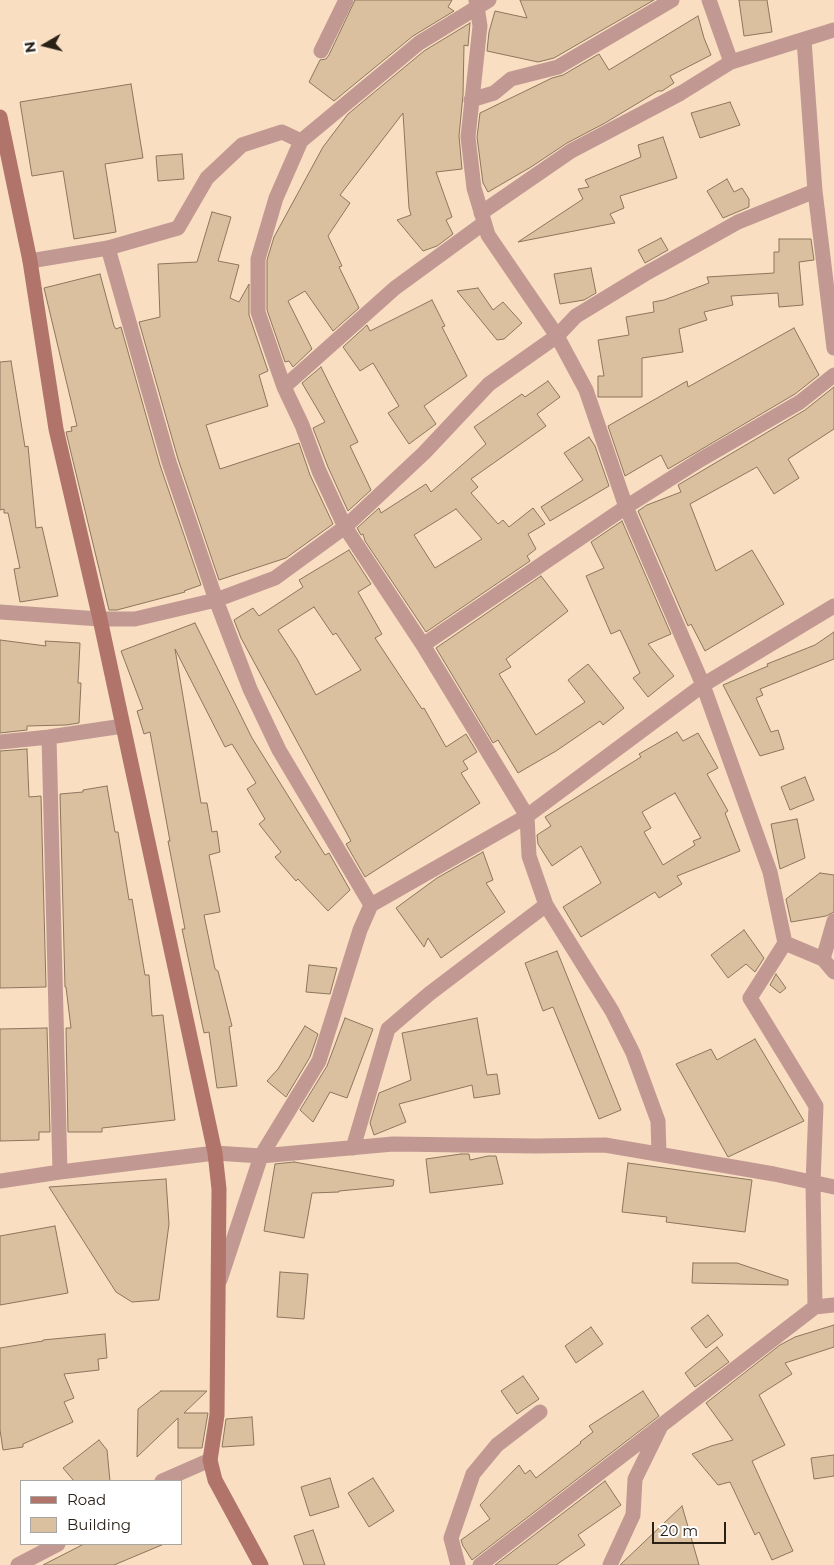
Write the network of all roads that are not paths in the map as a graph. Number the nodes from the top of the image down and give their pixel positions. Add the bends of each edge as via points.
1 (346, 0) edge
2 (672, 0) edge
3 (709, 0) edge
4 (481, 2) edge
5 (834, 30) edge
6 (804, 40) junction
7 (321, 50) dead end
8 (731, 62) junction
9 (471, 100) junction
10 (0, 117) edge
11 (302, 141) junction
12 (815, 191) junction
13 (483, 218) junction
14 (108, 248) junction
15 (30, 261) junction
16 (557, 336) junction
17 (834, 348) edge
18 (834, 375) edge
19 (284, 386) junction
20 (626, 507) junction
21 (345, 527) junction
22 (216, 600) junction
23 (834, 606) edge
24 (0, 612) edge
25 (100, 619) junction
26 (423, 645) junction
27 (703, 685) junction
28 (123, 726) junction
29 (49, 737) junction
30 (0, 742) edge
31 (527, 816) junction
32 (371, 905) junction
33 (546, 905) junction
34 (834, 921) edge
35 (785, 943) junction
36 (823, 959) junction
37 (834, 972) edge
38 (354, 1148) junction
39 (215, 1153) junction
40 (659, 1154) junction
41 (261, 1156) junction
42 (60, 1172) junction
43 (0, 1181) edge
44 (813, 1183) junction
45 (834, 1187) edge
46 (218, 1286) junction
47 (834, 1305) edge
48 (816, 1306) junction
49 (540, 1412) dead end
50 (662, 1425) junction
51 (210, 1460) junction
52 (164, 1480) edge
53 (56, 1545) edge
54 (18, 1565) edge
55 (261, 1565) edge
56 (458, 1565) edge
57 (480, 1565) edge
58 (610, 1565) edge

1 - 7 street
2 - 9 street via 558,67 510,79 494,93
3 - 8 street
4 - 9 street
4 - 11 street via 419,43
5 - 6 street
6 - 8 street
6 - 12 street
8 - 13 street via 681,93 571,151
9 - 13 street via 468,137 474,188
10 - 15 street
11 - 14 street via 282,132 242,145 207,178 178,228
11 - 19 street via 276,198 258,259 258,312
12 - 16 street via 738,222 645,274 576,316
12 - 17 street
13 - 16 street via 488,235
13 - 19 street via 396,288
14 - 15 street
14 - 22 street via 169,462
15 - 25 street via 56,429
16 - 20 street via 586,390
16 - 21 street via 489,384 424,453
18 - 20 street via 800,402
19 - 21 street
20 - 26 street
20 - 27 street
21 - 22 street via 275,578
21 - 26 street
22 - 25 street via 135,619
22 - 32 street via 250,689 279,750
23 - 27 street
24 - 25 street
25 - 28 street
26 - 31 street
27 - 31 street
27 - 35 street via 770,872
28 - 29 street
28 - 39 street
29 - 30 street
29 - 42 street
31 - 32 street
31 - 33 street via 529,856
32 - 41 street via 360,930 319,1061
33 - 38 street via 388,1029
33 - 40 street via 612,1010 633,1053 658,1121
34 - 36 street
35 - 36 street
35 - 44 street via 750,998 816,1106
36 - 37 street
38 - 40 street via 393,1144 605,1145
38 - 41 street
39 - 41 street
39 - 42 street
39 - 46 street via 219,1189
40 - 44 street
41 - 46 street
42 - 43 street
44 - 45 street
44 - 48 street
46 - 51 street via 217,1415
47 - 48 street
48 - 50 street
49 - 56 street via 497,1445 473,1474 451,1538
50 - 57 street
50 - 58 street via 635,1479 633,1515
51 - 52 street
51 - 55 street via 215,1480
53 - 54 street

